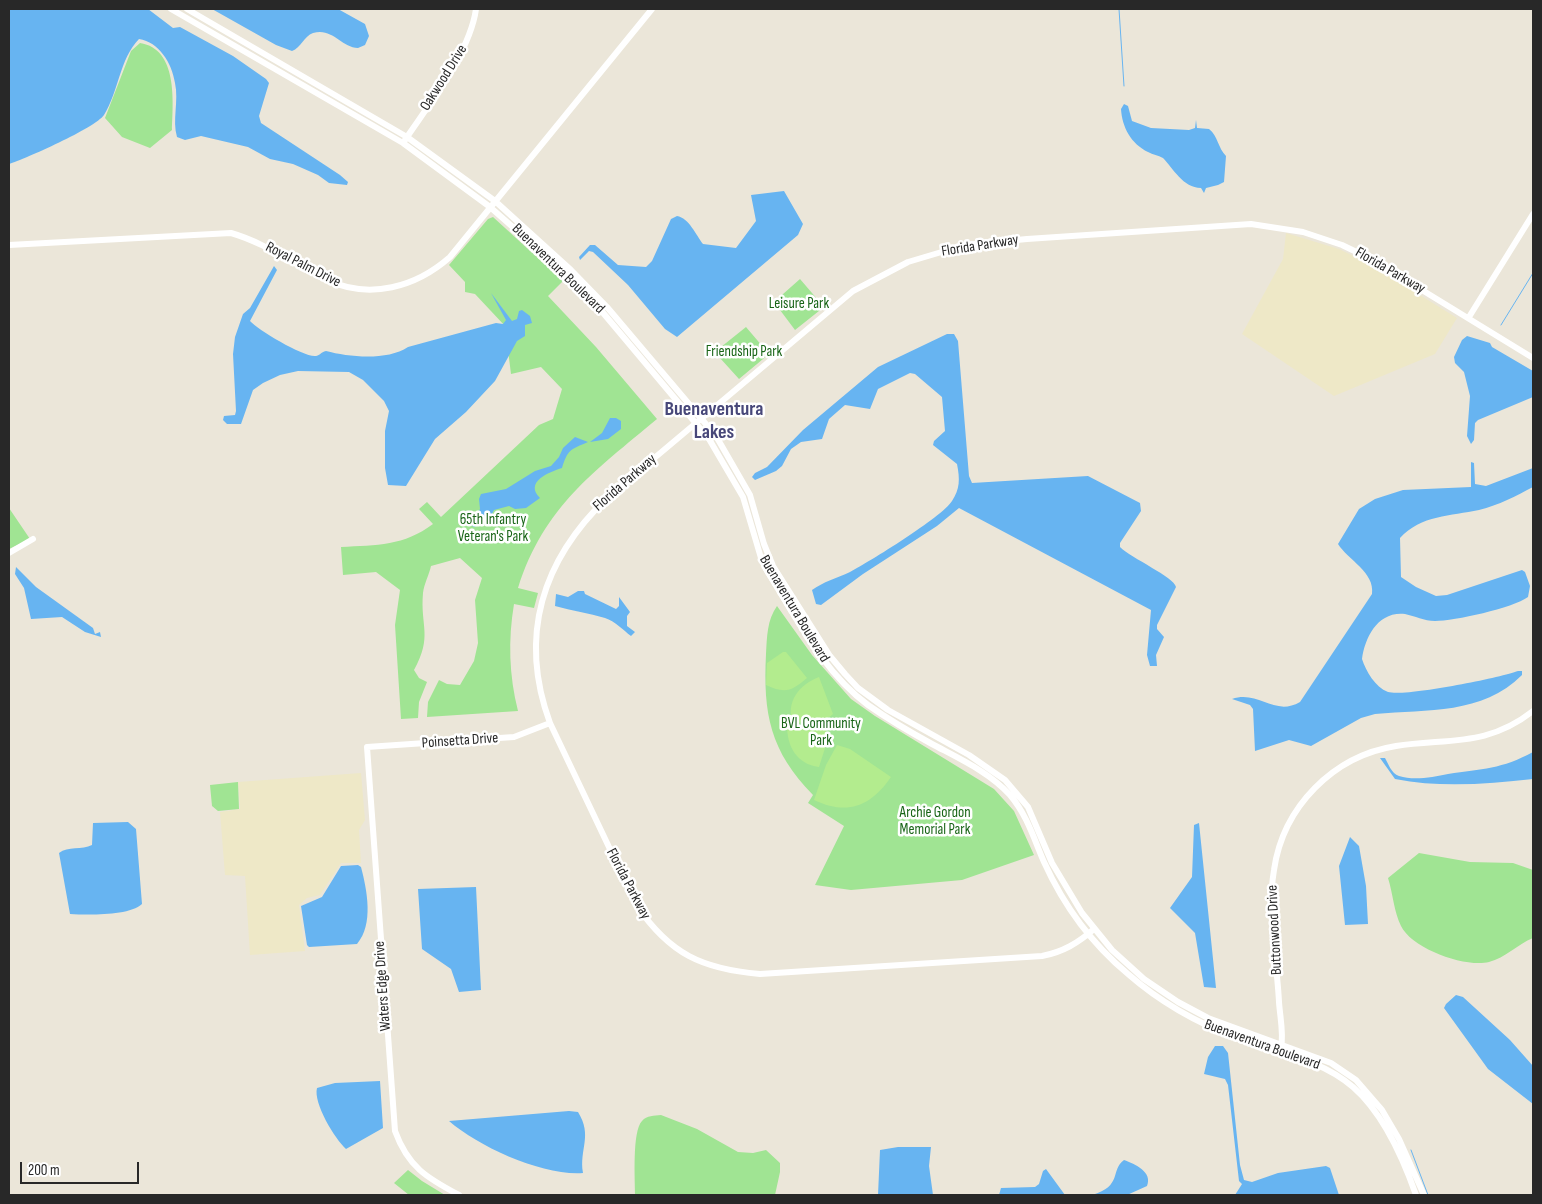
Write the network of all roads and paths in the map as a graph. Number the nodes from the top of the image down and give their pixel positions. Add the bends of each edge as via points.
1 (172, 9) edge
2 (187, 9) edge
3 (476, 9) edge
4 (652, 9) edge
5 (405, 140) junction
6 (493, 204) junction
7 (1533, 214) edge
8 (9, 245) edge
9 (1469, 317) junction
10 (1533, 358) edge
11 (698, 420) junction
12 (33, 539) dead end
13 (9, 552) edge
14 (1533, 711) edge
15 (550, 723) junction
16 (367, 747) joint
17 (1094, 929) junction
18 (1088, 934) junction
19 (1280, 1048) junction
20 (459, 1195) edge
21 (1416, 1195) edge
22 (1424, 1195) edge

1 - 5 street, Buenaventura Boulevard
2 - 5 street, Buenaventura Boulevard
3 - 5 street, Oakwood Drive via 465,47
4 - 6 street, Royal Palm Drive
5 - 6 street, Buenaventura Boulevard
6 - 8 street, Royal Palm Drive via 454,252 432,272 408,284 385,289 358,289 333,283 264,244 231,232
6 - 11 street, Buenaventura Boulevard via 536,237 601,301
7 - 9 street
9 - 10 street, Florida Parkway
9 - 11 street, Florida Parkway via 1342,245 1303,232 1263,225 983,243 936,252 908,262 853,291
11 - 15 street, Florida Parkway via 587,516 558,558 544,597 537,632 539,680
11 - 17 street, Buenaventura Boulevard via 716,436 744,481 773,566 830,656 858,688 993,770 1011,786 1028,807 1068,892
11 - 18 street, Buenaventura Boulevard via 748,509 767,570 824,660 866,703 988,775 1007,792 1021,810 1062,896
12 - 13 street
14 - 19 street, Buttonwood Drive via 1506,729 1480,738 1398,746 1372,752 1347,763 1303,799 1282,838 1273,871
15 - 16 street, Poinsetta Drive via 514,737
15 - 18 street, Florida Parkway via 637,906 648,922 673,946 715,968 760,974 1042,956 1064,950
16 - 20 street, Waters Edge Drive via 395,1131 401,1148 414,1166 430,1180
17 - 18 street, Florida Parkway
17 - 19 street, Buenaventura Boulevard via 1129,966 1178,1002
18 - 19 street, Buenaventura Boulevard via 1126,973 1174,1009 1206,1025
19 - 21 street, Buenaventura Boulevard via 1326,1068 1361,1095 1390,1139
19 - 22 street, Buenaventura Boulevard via 1331,1063 1366,1090 1399,1139

